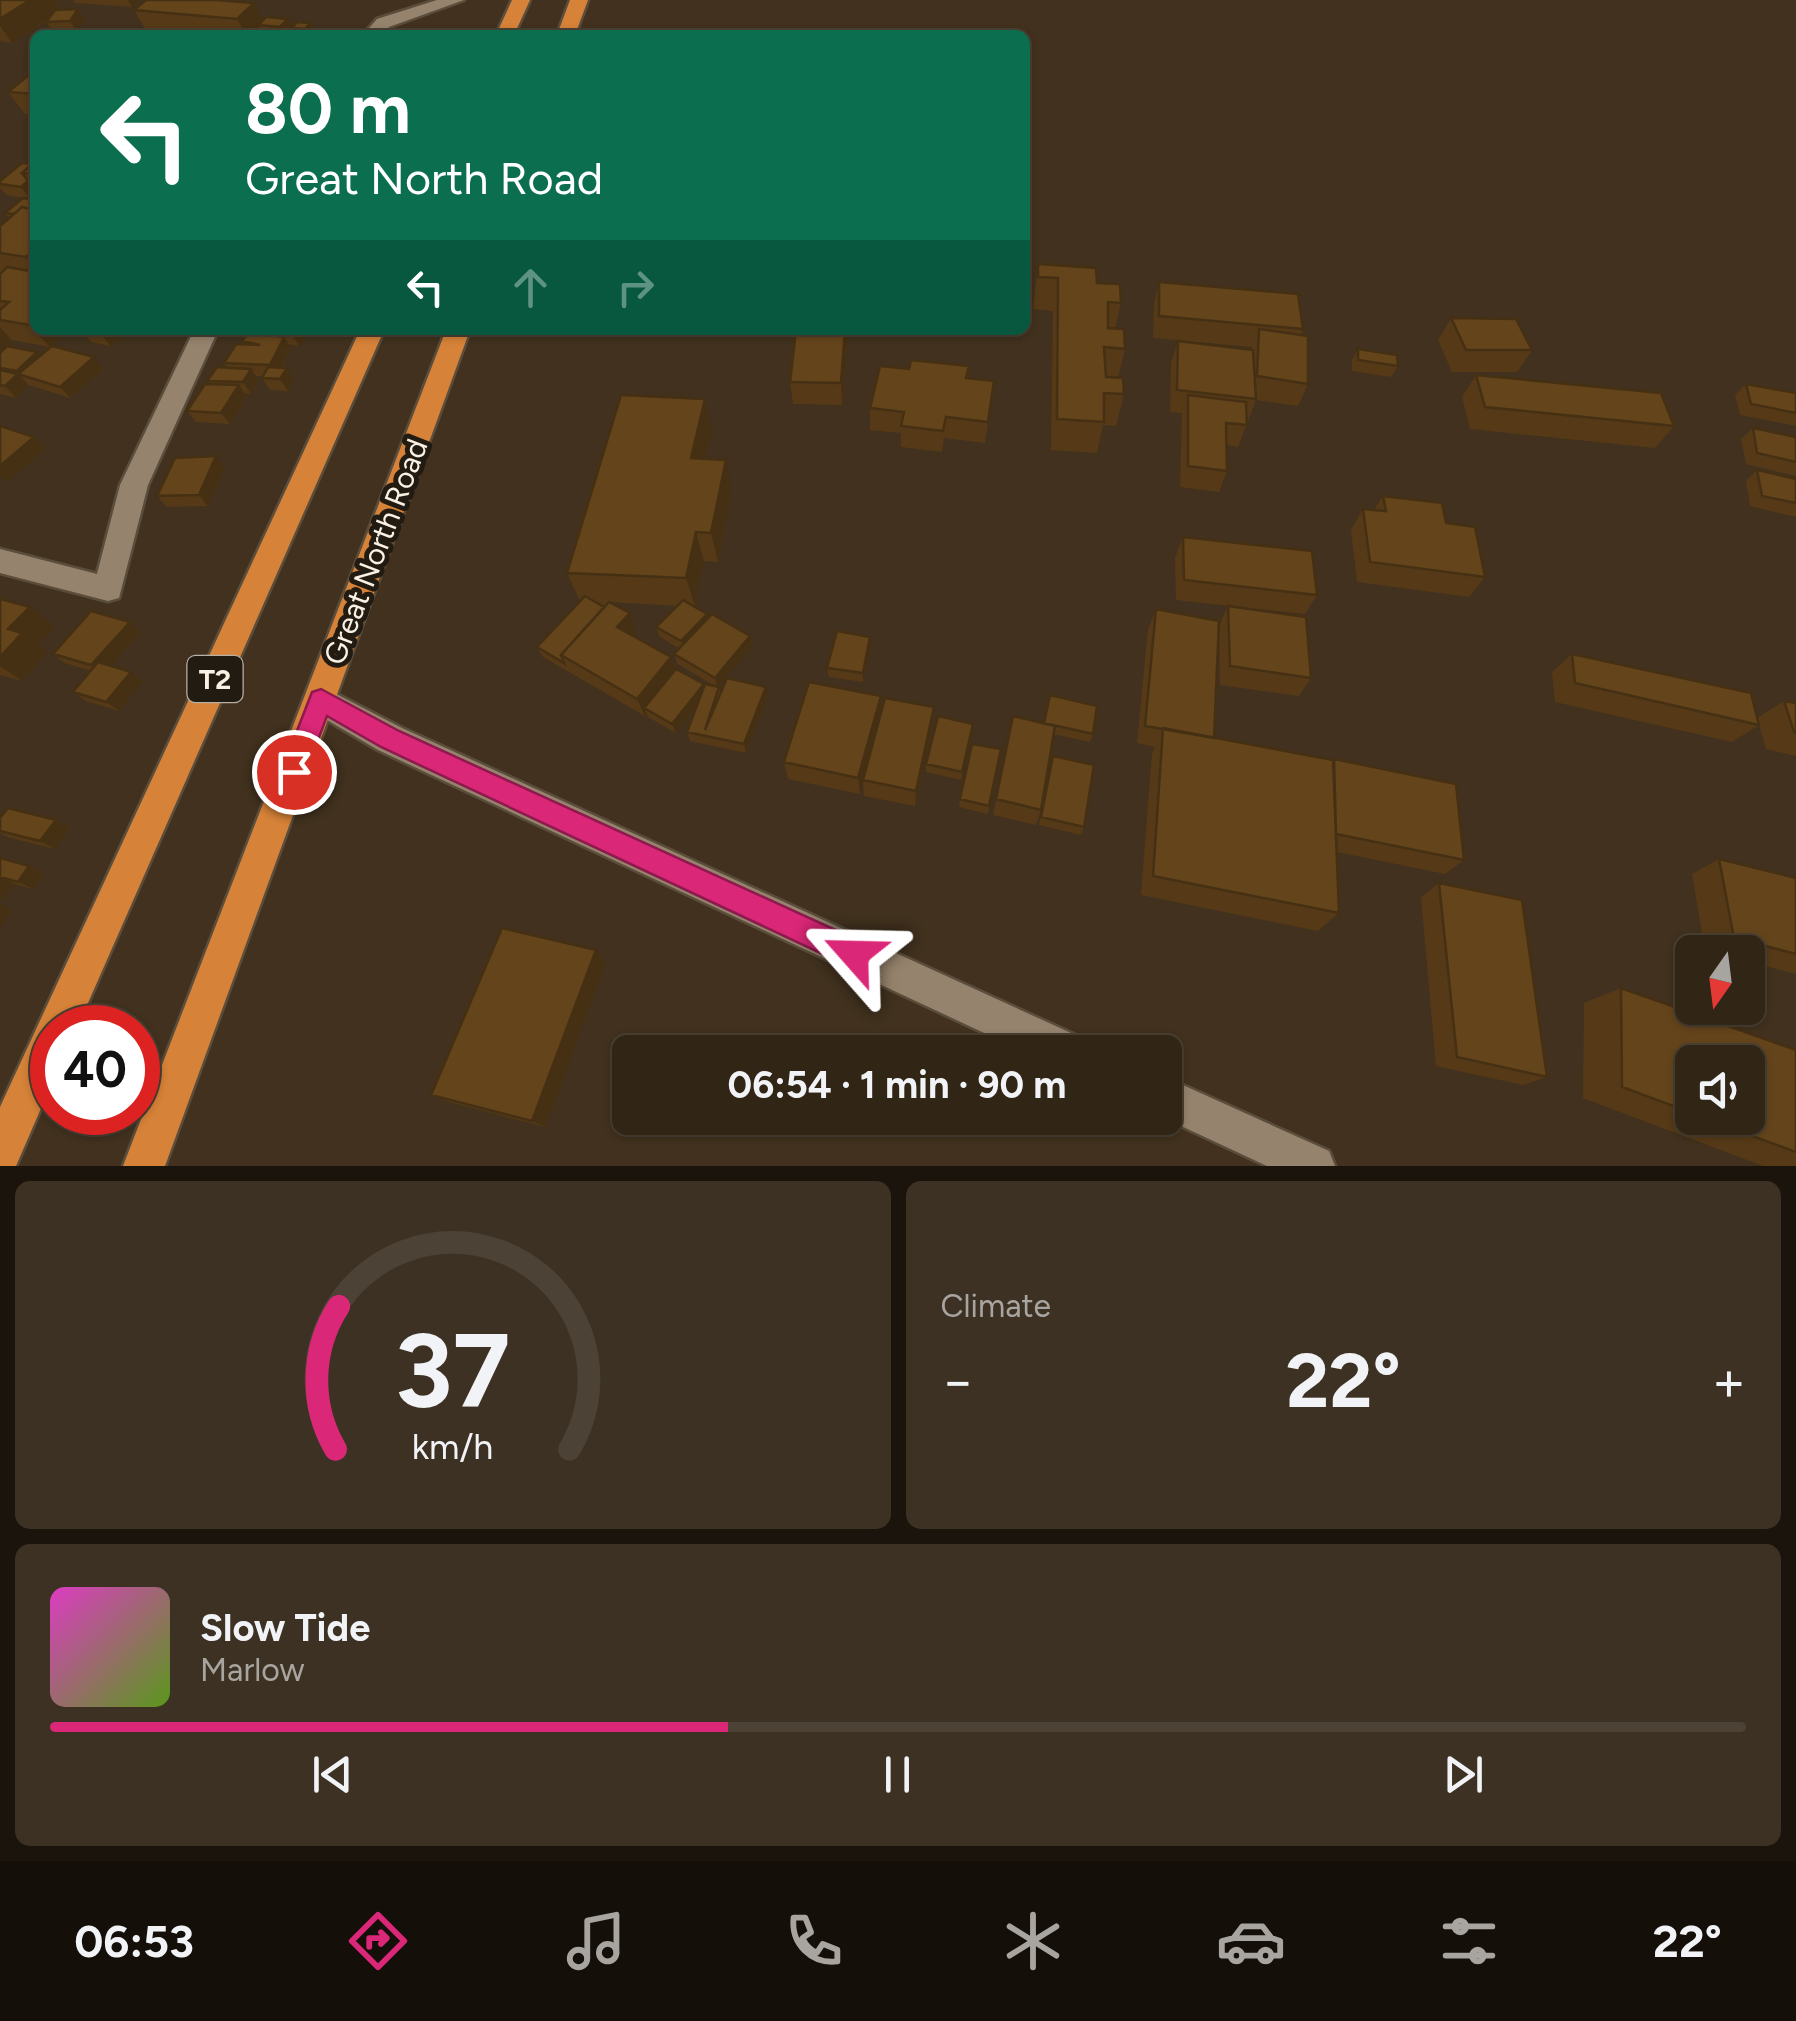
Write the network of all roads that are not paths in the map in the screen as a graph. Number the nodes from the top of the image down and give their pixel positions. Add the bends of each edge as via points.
1 (455, 0) edge
2 (521, 0) edge
3 (578, 0) edge
4 (377, 30) edge
5 (507, 30) edge
6 (568, 30) edge
7 (204, 335) edge
8 (370, 335) edge
9 (456, 335) edge
10 (0, 560) edge
11 (321, 700) junction
12 (67, 1005) edge
13 (1031, 1035) edge
14 (30, 1087) edge
15 (1182, 1105) edge
16 (0, 1154) edge
17 (144, 1166) edge
18 (1314, 1166) edge

1 - 4 street
2 - 5 highway
3 - 6 highway
7 - 10 street via 134,485 108,589
8 - 12 highway, T2
9 - 11 highway, Great North Road
11 - 13 street via 390,739
11 - 17 highway, Great North Road
14 - 16 highway
15 - 18 street

